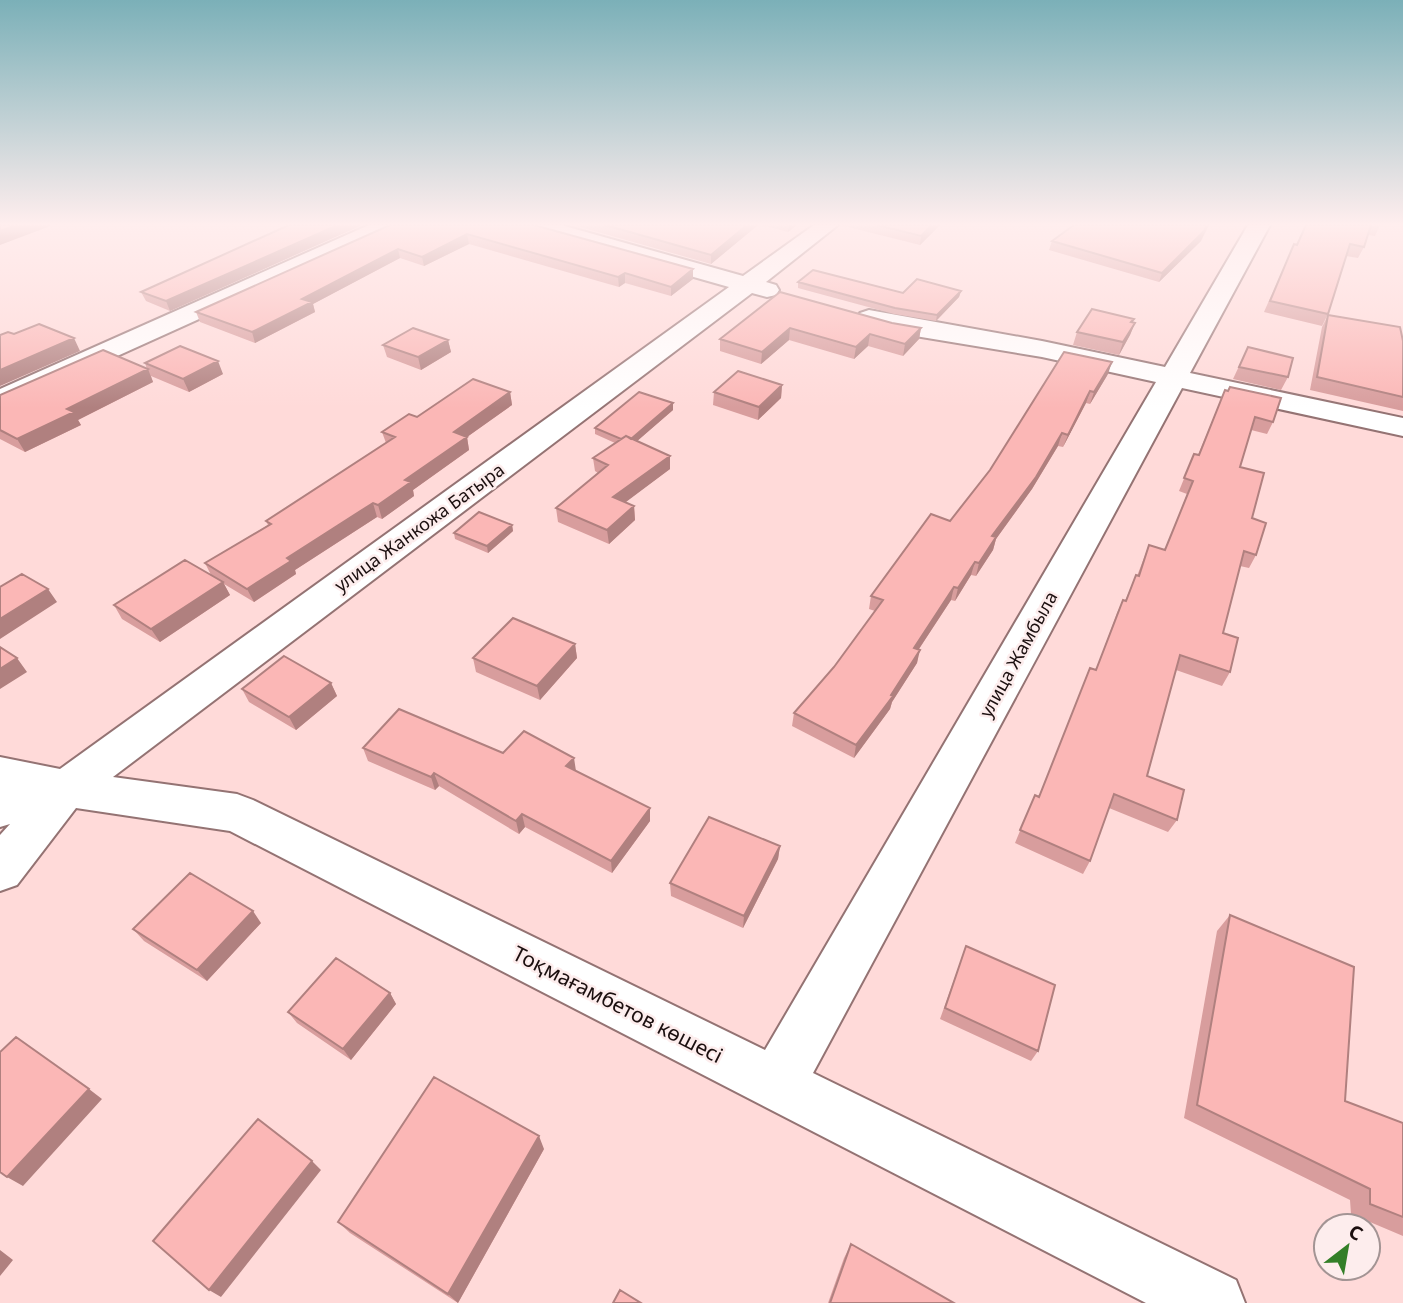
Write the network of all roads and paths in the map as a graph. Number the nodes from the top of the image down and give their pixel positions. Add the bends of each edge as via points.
1 (253, 286) edge
2 (747, 286) edge
3 (751, 286) edge
4 (1225, 286) edge
5 (787, 296) edge
6 (839, 310) edge
7 (1173, 377) junction
8 (0, 400) edge
9 (1403, 427) edge
10 (0, 775) edge
11 (66, 788) junction
12 (0, 808) edge
13 (0, 870) edge
14 (777, 1084) junction
15 (1213, 1303) edge

1 - 8 street
2 - 11 street, улица Жанкожа Батыра
3 - 5 street
4 - 7 street, улица Жамбыла
6 - 7 street
7 - 9 street
7 - 14 street, улица Жамбыла
10 - 11 street, Тоқмағамбетов көшесі
11 - 12 street, улица Жанкожа Батыра
11 - 13 street
11 - 14 street, Тоқмағамбетов көшесі via 237,813
14 - 15 street, Тоқмағамбетов көшесі

